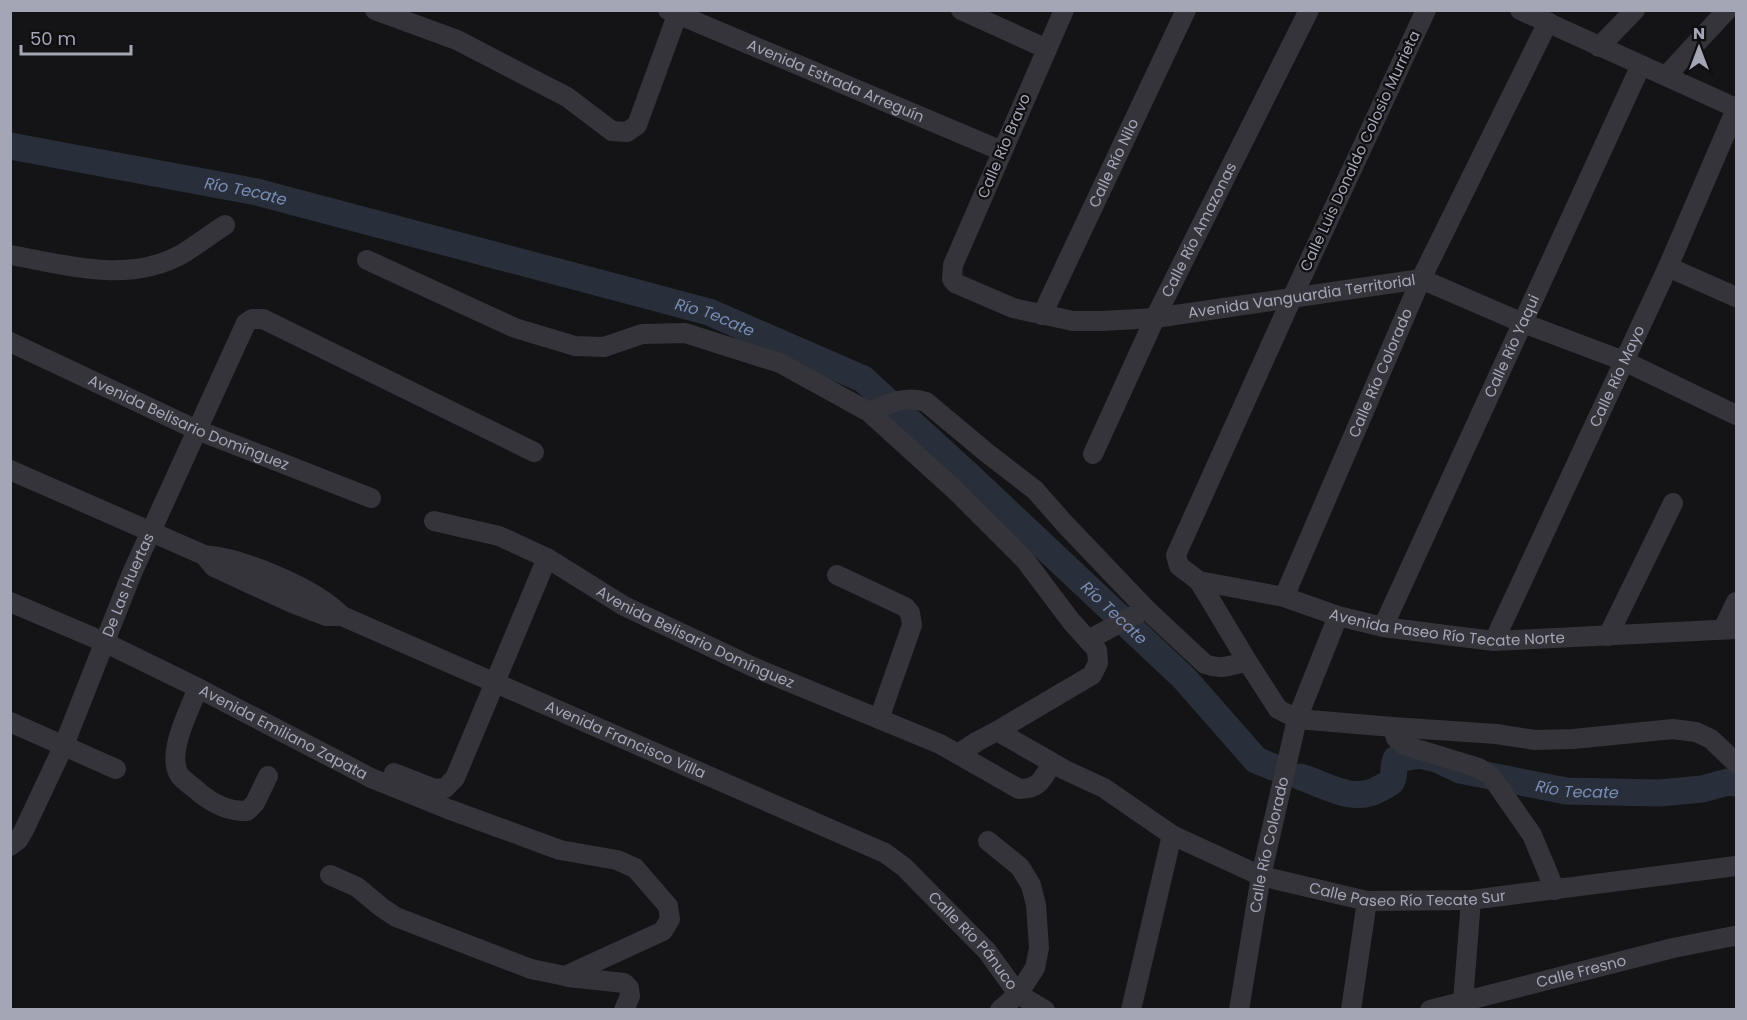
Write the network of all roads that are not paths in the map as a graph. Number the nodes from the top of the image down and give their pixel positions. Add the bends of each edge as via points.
1 (375, 10) edge
2 (961, 10) edge
3 (1064, 10) edge
4 (1186, 10) edge
5 (1309, 10) edge
6 (1426, 10) edge
7 (1520, 10) edge
8 (1635, 10) edge
9 (1727, 10) edge
10 (675, 12) edge
11 (1548, 22) junction
12 (1599, 47) junction
13 (1047, 49) junction
14 (1641, 65) junction
15 (1666, 76) junction
16 (1737, 108) edge
17 (1002, 151) junction
18 (225, 225) dead end
19 (10, 255) edge
20 (367, 260) dead end
21 (1668, 267) junction
22 (1421, 279) junction
23 (955, 283) joint
24 (1737, 297) edge
25 (1292, 298) junction
26 (1042, 315) junction
27 (1155, 318) junction
28 (1523, 323) junction
29 (10, 342) edge
30 (1624, 361) junction
31 (869, 412) junction
32 (1737, 415) edge
33 (197, 430) junction
34 (534, 452) dead end
35 (1093, 454) dead end
36 (10, 470) edge
37 (371, 498) dead end
38 (1674, 503) dead end
39 (434, 521) dead end
40 (152, 530) junction
41 (547, 558) junction
42 (837, 575) dead end
43 (1199, 581) junction
44 (1284, 597) junction
45 (10, 602) edge
46 (1737, 602) edge
47 (1146, 609) junction
48 (1338, 616) junction
49 (1383, 627) junction
50 (1730, 629) edge
51 (1608, 636) junction
52 (1088, 640) junction
53 (1494, 641) junction
54 (104, 642) junction
55 (1247, 661) junction
56 (495, 682) junction
57 (198, 688) junction
58 (879, 719) junction
59 (1297, 719) junction
60 (10, 722) edge
61 (1392, 728) junction
62 (998, 731) junction
63 (64, 745) junction
64 (958, 754) junction
65 (1052, 763) junction
66 (1737, 763) edge
67 (116, 769) dead end
68 (268, 776) dead end
69 (371, 778) junction
70 (1172, 836) junction
71 (988, 841) dead end
72 (10, 846) edge
73 (1737, 866) edge
74 (904, 867) joint
75 (330, 875) dead end
76 (1261, 876) junction
77 (1555, 890) junction
78 (1471, 900) junction
79 (1367, 901) junction
80 (1734, 936) dead end
81 (565, 976) junction
82 (1018, 994) junction
83 (1463, 1002) junction
84 (624, 1010) edge
85 (1000, 1010) edge
86 (1045, 1010) edge
87 (1131, 1010) edge
88 (1239, 1010) edge
89 (1351, 1010) edge
90 (1430, 1010) edge

1 - 10 street via 457,40 567,97 612,131 627,132 637,124
2 - 13 street
3 - 13 street, Calle Río Bravo
4 - 26 street, Calle Río Nilo
5 - 27 street, Calle Río Amazonas
6 - 25 street, Calle Luis Donaldo Colosio Murrieta
7 - 11 street
8 - 12 street
9 - 15 street
10 - 17 street, Avenida Estrada Arreguín
11 - 12 street
11 - 22 street, Calle Río Colorado
12 - 14 street
13 - 17 street, Calle Río Bravo
14 - 15 street
14 - 28 street, Calle Río Yaqui
15 - 16 street
16 - 21 street, Calle Río Mayo
17 - 23 street, Calle Río Bravo via 953,265
18 - 19 street via 181,254 146,268 97,271
20 - 31 street via 515,328 575,346 604,347 642,334 686,333 780,363
21 - 24 street
21 - 30 street, Calle Río Mayo
22 - 25 street, Avenida Vanguardia Territorial
22 - 28 street, Avenida Vanguardia Territorial
22 - 44 street, Calle Río Colorado
23 - 26 street, Avenida Vanguardia Territorial via 1013,308
25 - 27 street, Avenida Vanguardia Territorial
25 - 43 street, Calle Luis Donaldo Colosio Murrieta via 1176,555 1179,566
26 - 27 street, Avenida Vanguardia Territorial via 1073,321
27 - 35 street, Calle Río Amazonas
28 - 30 street, Avenida Vanguardia Territorial
28 - 49 street, Calle Río Yaqui
29 - 33 street, Avenida Belisario Domínguez
30 - 32 street, Avenida Vanguardia Territorial
30 - 53 street, Calle Río Mayo
31 - 47 street via 903,400 926,402 1035,490
31 - 52 street via 1025,560
33 - 34 street, De Las Huertas via 246,323 263,319
33 - 37 street, Avenida Belisario Domínguez
33 - 40 street, De Las Huertas
36 - 40 street, Avenida Francisco Villa
38 - 51 street
39 - 41 street, Avenida Belisario Domínguez via 499,536
40 - 54 street, De Las Huertas
40 - 56 street, Avenida Francisco Villa via 204,555 214,567 292,603 326,616 342,616
41 - 56 street
41 - 58 street, Avenida Belisario Domínguez via 624,606 753,667
42 - 58 street via 905,607 910,613 912,625
43 - 44 street, Avenida Paseo Río Tecate Norte
43 - 55 street
44 - 48 street, Avenida Paseo Río Tecate Norte
45 - 54 street, Avenida Emiliano Zapata
46 - 50 street
47 - 52 street
47 - 55 street via 1205,664 1225,668
48 - 49 street, Avenida Paseo Río Tecate Norte
48 - 59 street, Calle Río Colorado
49 - 53 street, Avenida Paseo Río Tecate Norte
50 - 51 street, Avenida Paseo Río Tecate Norte
51 - 53 street, Avenida Paseo Río Tecate Norte
52 - 62 street via 1097,650 1098,663 1092,675
54 - 57 street, Avenida Emiliano Zapata
54 - 63 street, De Las Huertas
55 - 59 street via 1278,709
56 - 69 street via 455,778 445,788 435,789 391,772
56 - 74 street, Avenida Francisco Villa via 885,853
57 - 68 street via 176,748 174,759 180,776 214,804 237,812 247,811 255,803
57 - 69 street, Avenida Emiliano Zapata
58 - 64 street, Avenida Belisario Domínguez
59 - 61 street
59 - 76 street, Calle Río Colorado
60 - 63 street
61 - 66 street via 1535,740 1673,729 1711,739
61 - 77 street via 1404,745 1479,768 1491,776 1533,835
62 - 64 street
62 - 65 street, Calle Paseo Río Tecate Sur
63 - 67 street
63 - 72 street, De Las Huertas via 24,830
64 - 65 street, Avenida Belisario Domínguez via 1019,789 1037,786
65 - 70 street, Calle Paseo Río Tecate Sur via 1104,788
69 - 81 street, Avenida Emiliano Zapata via 560,850 617,860 635,868 668,906 670,919 663,931
70 - 76 street, Calle Paseo Río Tecate Sur
70 - 87 street
71 - 82 street via 1020,867 1031,885 1036,905 1039,948 1035,968
73 - 77 street, Calle Paseo Río Tecate Sur
74 - 82 street, Calle Río Pánuco via 987,951
75 - 81 street via 357,887 396,917 531,969
76 - 79 street, Calle Paseo Río Tecate Sur
76 - 88 street, Calle Río Colorado
77 - 78 street, Calle Paseo Río Tecate Sur
78 - 79 street, Calle Paseo Río Tecate Sur
78 - 83 street
79 - 89 street
80 - 83 street, Calle Fresno
81 - 84 street via 624,984 630,996
82 - 85 street
82 - 86 street, Calle Río Pánuco
83 - 90 street, Calle Fresno

